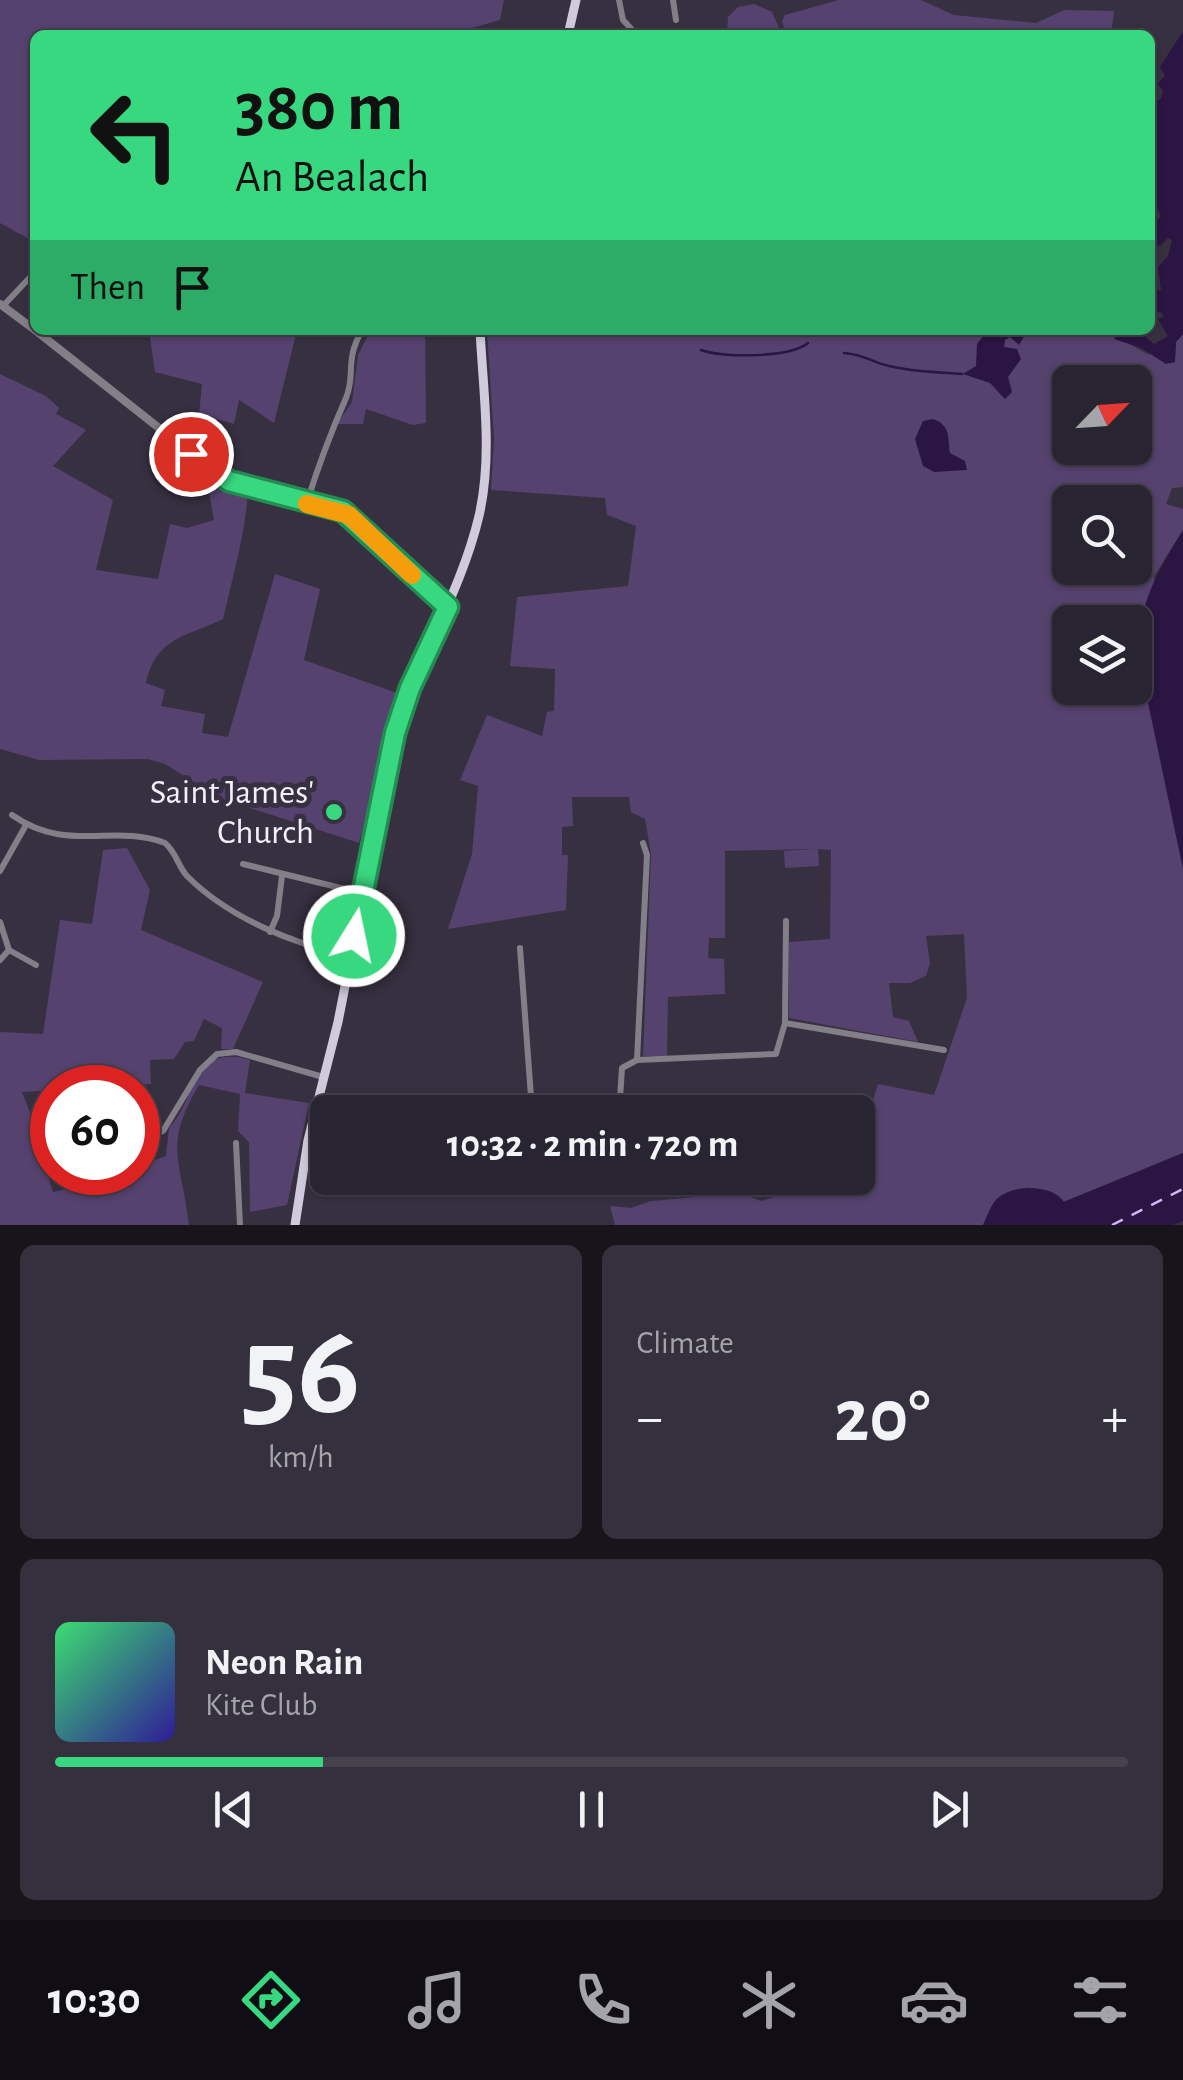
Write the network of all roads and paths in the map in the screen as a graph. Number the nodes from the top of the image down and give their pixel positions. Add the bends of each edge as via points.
1 (576, 0) edge
2 (619, 0) edge
3 (673, 0) edge
4 (676, 20) dead end
5 (569, 30) edge
6 (633, 30) edge
7 (30, 277) edge
8 (1, 306) edge
9 (30, 326) edge
10 (41, 335) edge
11 (360, 335) edge
12 (480, 335) edge
13 (306, 504) junction
14 (448, 607) junction
15 (12, 815) dead end
16 (26, 826) junction
17 (643, 844) dead end
18 (243, 864) dead end
19 (0, 872) edge
20 (282, 876) junction
21 (361, 893) junction
22 (786, 921) dead end
23 (0, 922) edge
24 (270, 932) junction
25 (520, 948) dead end
26 (9, 950) junction
27 (350, 956) junction
28 (0, 960) edge
29 (36, 965) dead end
30 (784, 1023) junction
31 (944, 1050) dead end
32 (637, 1060) junction
33 (323, 1077) junction
34 (531, 1095) edge
35 (620, 1095) edge
36 (160, 1132) edge
37 (308, 1140) joint
38 (236, 1143) dead end
39 (240, 1225) edge
40 (295, 1225) edge

1 - 5 main road
2 - 6 street
3 - 4 street
7 - 8 street
8 - 9 street
10 - 13 street via 214,472
11 - 13 street via 349,356 346,397
12 - 14 main road via 486,439 480,514
13 - 14 street via 349,515
14 - 21 main road via 402,711
15 - 16 street
16 - 19 street
16 - 24 street via 78,839 133,837 165,844 194,882
17 - 32 street
18 - 20 street
20 - 21 street
20 - 24 street
21 - 27 main road
22 - 30 street
23 - 26 street
24 - 27 street
25 - 34 street
26 - 28 street
26 - 29 street
27 - 33 main road
30 - 31 street
30 - 32 street via 780,1050 768,1056
32 - 35 street via 622,1068
33 - 36 street via 223,1052 200,1070
33 - 37 main road
37 - 40 main road
38 - 39 street

